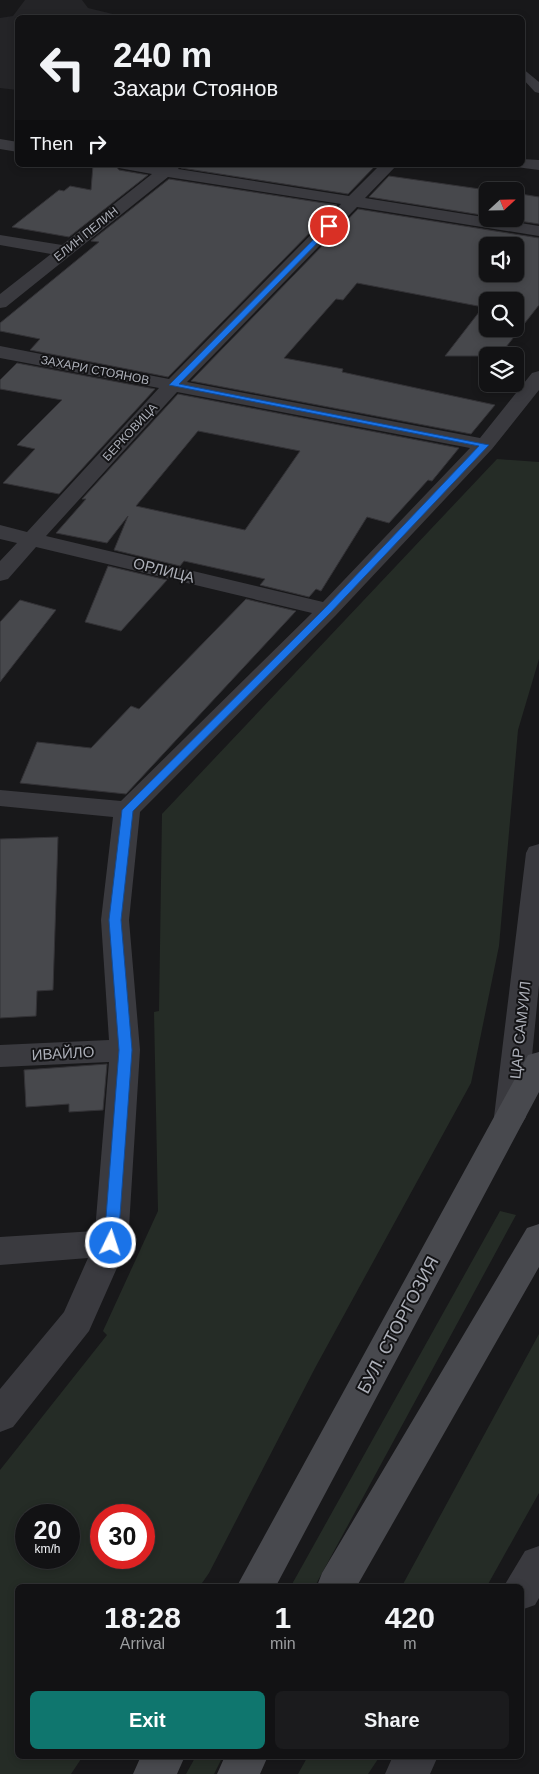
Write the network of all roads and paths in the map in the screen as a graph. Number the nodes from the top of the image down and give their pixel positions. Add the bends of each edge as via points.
1 (525, 75) edge
2 (539, 89) edge
3 (0, 144) edge
4 (15, 146) edge
5 (525, 164) edge
6 (539, 165) edge
7 (154, 167) edge
8 (387, 167) edge
9 (169, 168) edge
10 (354, 200) junction
11 (539, 232) edge
12 (0, 240) edge
13 (65, 251) junction
14 (0, 304) edge
15 (0, 352) edge
16 (539, 377) edge
17 (173, 385) junction
18 (484, 445) junction
19 (0, 532) edge
20 (30, 538) junction
21 (0, 574) edge
22 (328, 610) junction
23 (0, 798) edge
24 (128, 810) junction
25 (539, 853) edge
26 (125, 1050) junction
27 (0, 1056) edge
28 (539, 1063) edge
29 (510, 1117) junction
30 (539, 1237) edge
31 (111, 1243) junction
32 (0, 1251) edge
33 (0, 1416) edge
34 (539, 1564) edge
35 (257, 1584) edge
36 (337, 1584) edge
37 (524, 1587) edge
38 (162, 1759) edge
39 (246, 1759) edge
40 (415, 1759) edge
41 (154, 1774) edge
42 (238, 1774) edge
43 (406, 1774) edge

1 - 2 lane
3 - 4 street
5 - 6 street
7 - 9 street
8 - 10 street, БЕРКОВИЦА
9 - 10 street
9 - 13 street, ЕЛИН ПЕЛИН
10 - 11 street
10 - 17 street, БЕРКОВИЦА
12 - 13 street
13 - 14 street, ЕЛИН ПЕЛИН
15 - 17 street, ЗАХАРИ СТОЯНОВ
16 - 18 street
17 - 18 street, ЗАХАРИ СТОЯНОВ
17 - 20 street, БЕРКОВИЦА
18 - 22 street
19 - 20 street, ОРЛИЦА
20 - 21 street, БЕРКОВИЦА
20 - 22 street, ОРЛИЦА
22 - 24 street
23 - 24 street
24 - 26 street via 115,920
25 - 29 street, ЦАР САМУИЛ
26 - 27 street, ИВАЙЛО
26 - 31 street
28 - 29 main road, БУЛ. СТОРГОЗИЯ
29 - 35 main road, БУЛ. СТОРГОЗИЯ
30 - 36 main road
31 - 32 street
31 - 33 street via 77,1321
34 - 37 street
38 - 41 main road
39 - 42 main road
40 - 43 street

